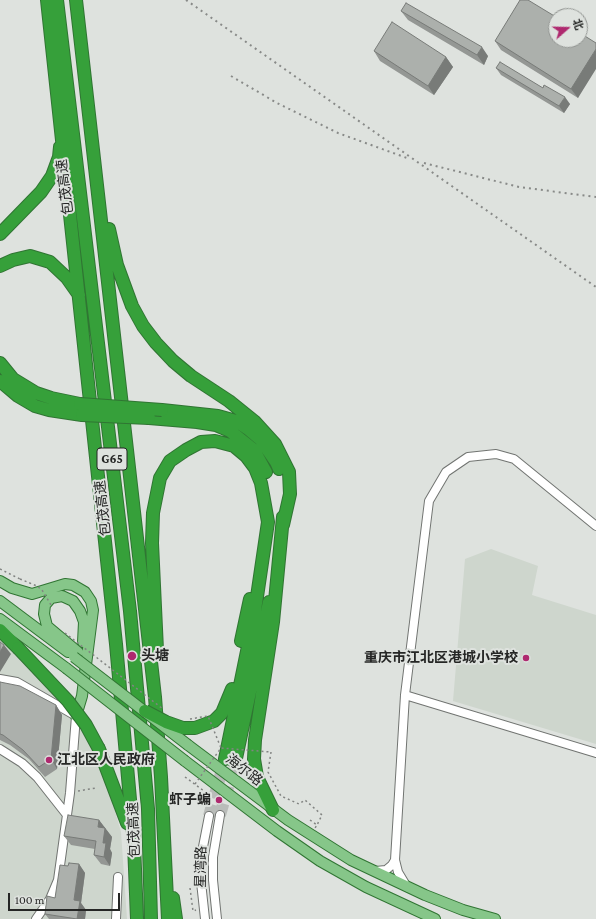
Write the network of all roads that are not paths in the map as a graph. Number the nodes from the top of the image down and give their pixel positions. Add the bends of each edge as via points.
1 (47, 0) edge
2 (57, 0) edge
3 (77, 0) edge
4 (62, 126) junction
5 (0, 234) edge
6 (0, 266) edge
7 (80, 297) junction
8 (0, 363) edge
9 (0, 381) edge
10 (81, 410) junction
11 (268, 522) junction
12 (283, 525) junction
13 (596, 526) edge
14 (260, 569) junction
15 (277, 570) junction
16 (0, 581) edge
17 (0, 601) edge
18 (0, 619) edge
19 (0, 630) edge
20 (76, 655) junction
21 (0, 679) edge
22 (405, 695) junction
23 (145, 711) junction
24 (76, 716) junction
25 (0, 749) edge
26 (596, 753) edge
27 (161, 777) junction
28 (274, 810) junction
29 (67, 815) junction
30 (209, 816) tunnel mouth
31 (220, 816) tunnel mouth
32 (164, 833) junction
33 (134, 844) junction
34 (395, 860) junction
35 (372, 871) junction
36 (118, 877) dead end
37 (407, 887) junction
38 (36, 919) edge
39 (116, 919) edge
40 (138, 919) edge
41 (152, 919) edge
42 (168, 919) edge
43 (176, 919) edge
44 (205, 919) edge
45 (217, 919) edge
46 (435, 919) edge
47 (495, 919) edge

1 - 4 highway
2 - 41 highway, 包茂高速 / G65 via 130,611 148,809
3 - 12 highway via 109,232 116,265 132,306 143,326 173,361 255,422 275,444 289,472 290,494
3 - 27 highway, 包茂高速 / G65 via 146,610
4 - 5 highway via 59,157 52,176 41,192
4 - 7 highway
6 - 7 highway via 30,256 50,262 67,278
7 - 33 highway
8 - 10 highway via 13,379 36,393
9 - 10 highway via 35,406 50,410
10 - 11 highway, bridge via 216,425 230,430 254,450 262,464 269,481 271,499
10 - 12 highway, bridge via 162,410 218,416 236,421 261,440 276,462 284,494
11 - 14 highway
11 - 27 highway via 261,483 255,468 234,446 215,441 201,442 170,461 160,478 152,543 162,738
12 - 15 highway
13 - 22 street via 514,459 496,454 468,457 446,472 429,502
14 - 15 highway via 254,617 227,757
14 - 23 highway, bridge via 245,616 232,691 222,713 214,721 195,728 187,724 166,722
15 - 28 highway via 273,622 254,759 257,777
16 - 24 main road via 32,594 65,584 73,585 85,592 91,601 93,610 85,675
17 - 20 main road, 海尔路
18 - 46 main road, 海尔路, bridge via 276,831 366,887
19 - 33 highway, bridge via 68,700 86,725 99,749
20 - 23 main road, 海尔路, bridge via 106,682
20 - 24 main road via 47,626 45,609 51,598 62,596 73,601 84,622
21 - 24 street via 17,682
22 - 26 street
22 - 34 street
23 - 28 main road, 海尔路, bridge
24 - 29 street
25 - 29 street via 22,763 37,777
27 - 32 highway, 包茂高速 / G65
28 - 35 main road, 海尔路 via 330,848
29 - 38 street via 58,880 50,899
30 - 44 street, 星湾路 via 201,857
31 - 45 street, 星湾路 via 213,857
32 - 42 highway, 包茂高速 / G65
32 - 43 highway
33 - 40 highway
34 - 35 street via 386,870
34 - 37 street via 398,872
35 - 37 main road, 海尔路
36 - 39 street
37 - 47 main road, 海尔路 via 463,910

